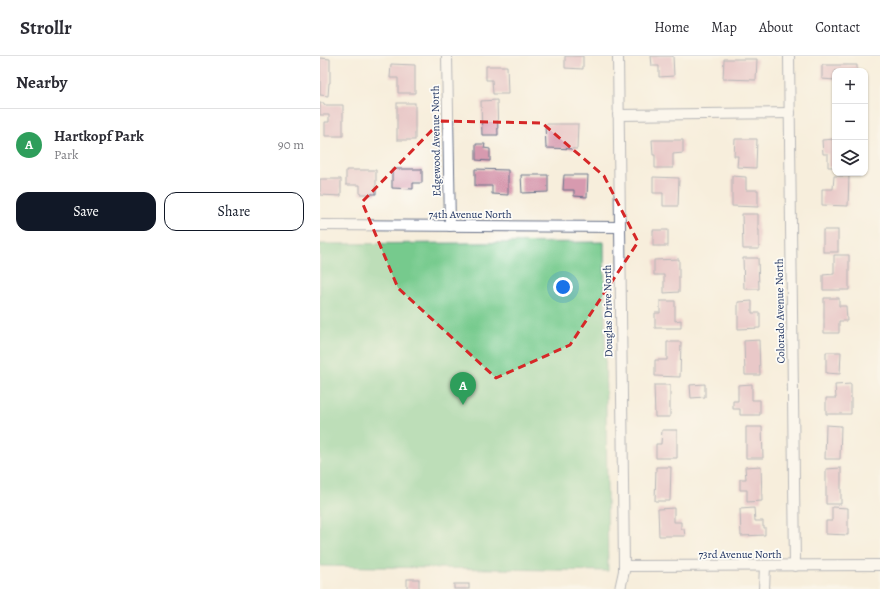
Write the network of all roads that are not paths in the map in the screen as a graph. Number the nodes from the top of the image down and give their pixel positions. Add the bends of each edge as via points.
1 (447, 56) edge
2 (618, 56) edge
3 (789, 56) edge
4 (790, 113) junction
5 (618, 114) junction
6 (320, 225) edge
7 (450, 226) junction
8 (619, 227) junction
9 (880, 565) edge
10 (624, 566) junction
11 (765, 566) junction
12 (795, 566) junction
13 (620, 589) edge
14 (764, 589) edge

1 - 7 street, Edgewood Avenue North
2 - 5 street, Douglas Drive North
3 - 4 street, Colorado Avenue North
4 - 5 street
4 - 12 street, Colorado Avenue North
5 - 8 street, Douglas Drive North
6 - 7 street, 74th Avenue North
7 - 8 street, 74th Avenue North
8 - 10 street, Douglas Drive North
9 - 12 street, 73rd Avenue North
10 - 11 street, 73rd Avenue North
10 - 13 street
11 - 12 street, 73rd Avenue North
11 - 14 street

